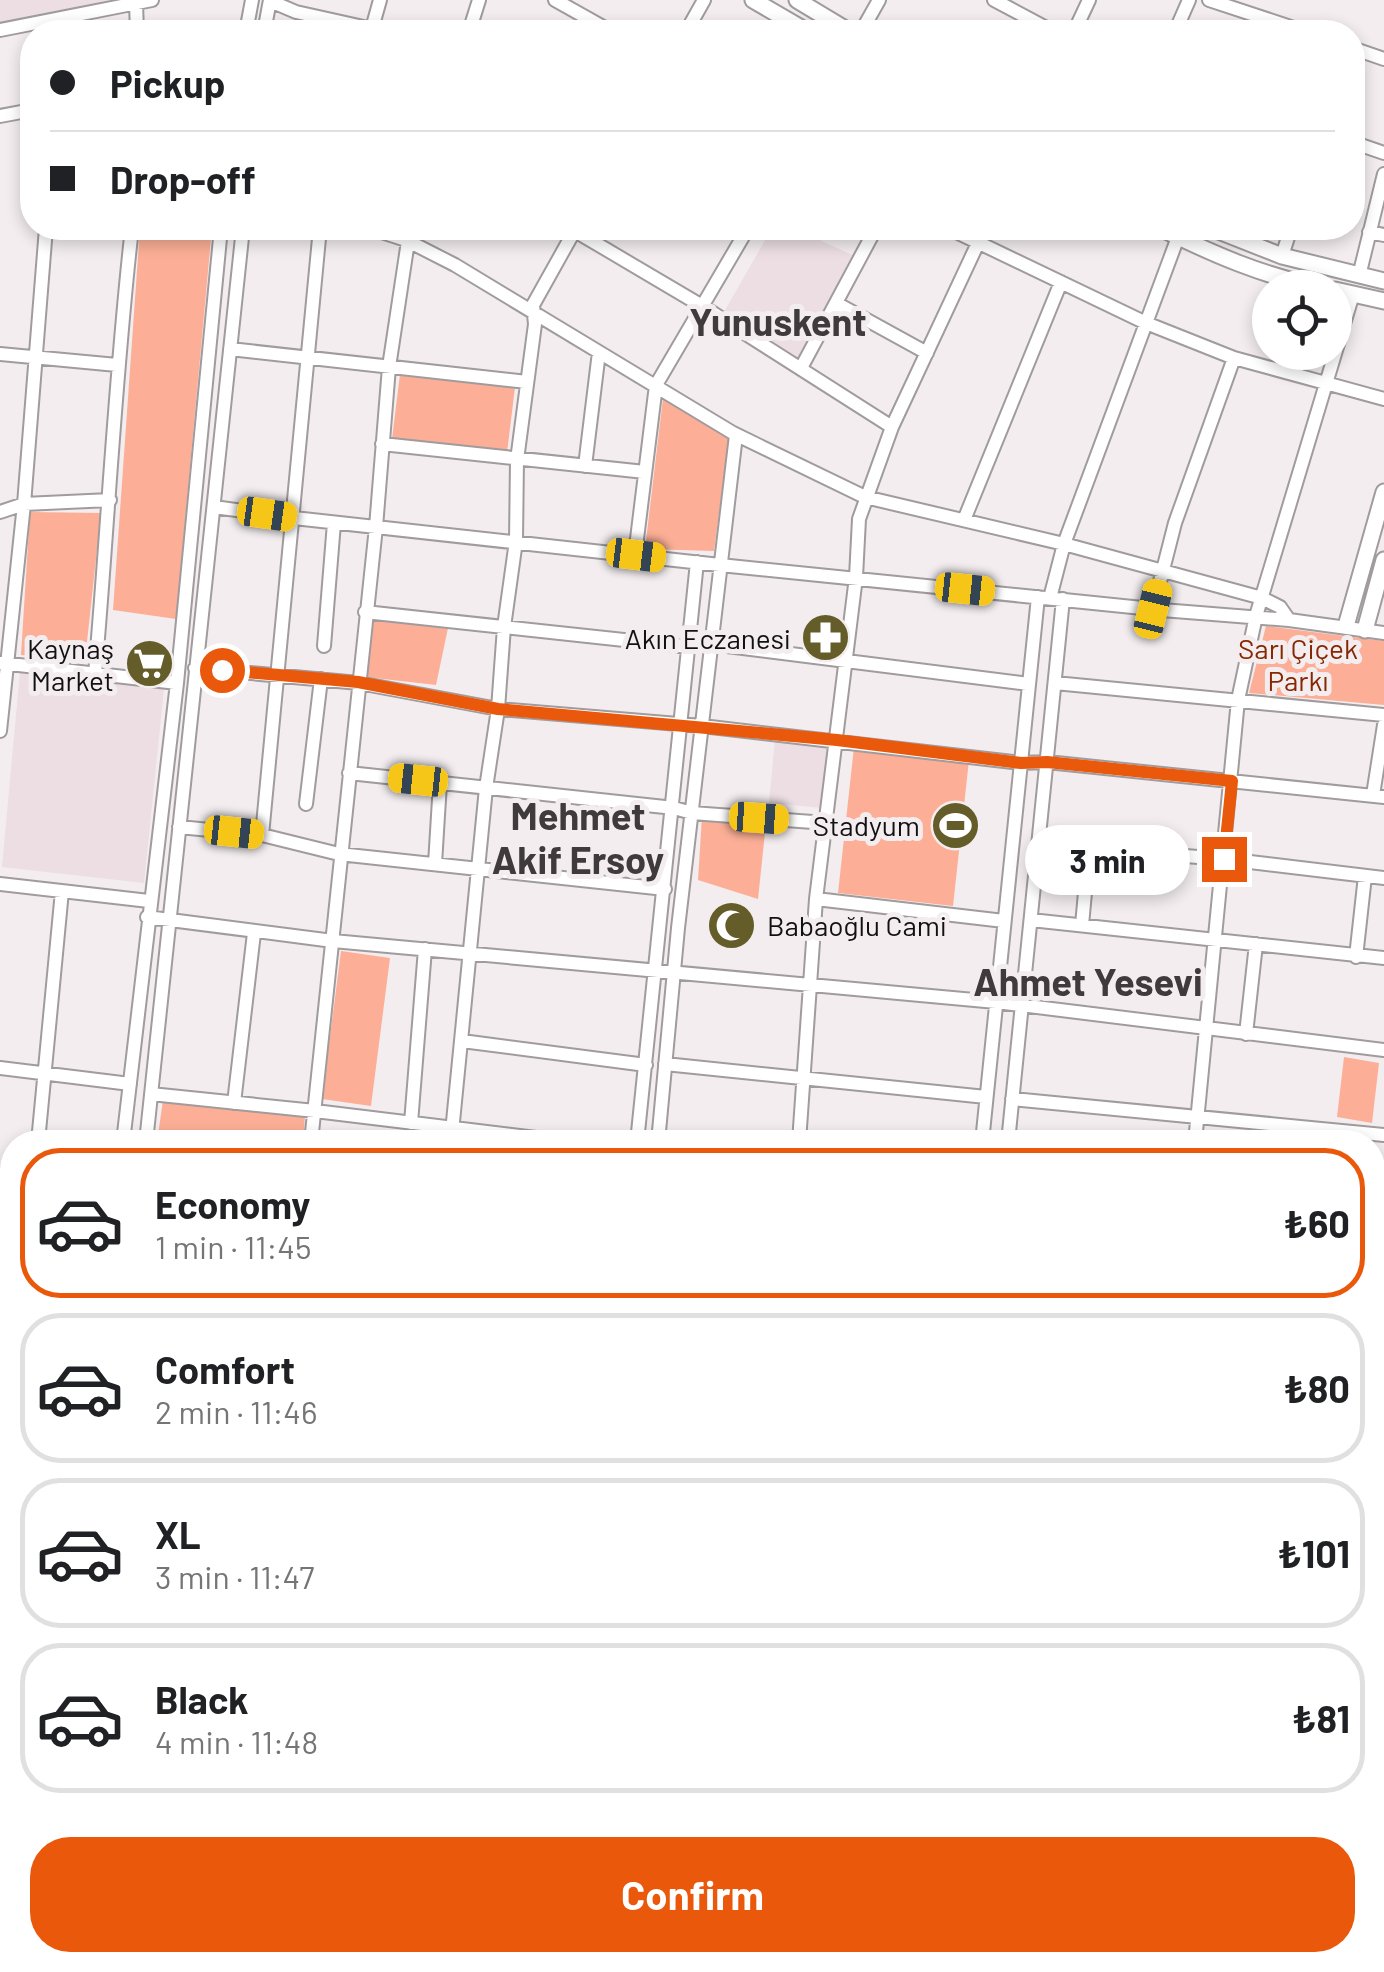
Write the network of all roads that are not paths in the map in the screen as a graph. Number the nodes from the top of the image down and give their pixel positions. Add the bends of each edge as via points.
1 (152, 0) edge
2 (270, 0) edge
3 (555, 0) edge
4 (753, 0) edge
5 (797, 0) edge
6 (994, 0) edge
7 (1209, 0) edge
8 (136, 3) junction
9 (50, 20) edge
10 (137, 20) edge
11 (329, 20) edge
12 (591, 20) edge
13 (787, 20) edge
14 (830, 20) edge
15 (1032, 20) edge
16 (1270, 20) edge
17 (1384, 174) edge
18 (1368, 232) junction
19 (1384, 236) edge
20 (45, 240) edge
21 (131, 240) edge
22 (221, 240) edge
23 (242, 240) edge
24 (319, 240) edge
25 (407, 240) edge
26 (418, 240) edge
27 (568, 240) edge
28 (594, 240) edge
29 (741, 240) edge
30 (870, 240) edge
31 (972, 240) edge
32 (980, 240) edge
33 (1177, 240) edge
34 (1184, 240) edge
35 (1241, 240) edge
36 (1287, 240) edge
37 (978, 243) junction
38 (1282, 256) junction
39 (1252, 270) edge
40 (1359, 276) junction
41 (1384, 281) edge
42 (1060, 282) junction
43 (1353, 294) joint
44 (1384, 301) edge
45 (836, 303) junction
46 (702, 306) junction
47 (535, 314) junction
48 (1146, 323) junction
49 (230, 349) junction
50 (599, 352) junction
51 (927, 353) junction
52 (0, 354) edge
53 (34, 358) junction
54 (310, 358) junction
55 (1234, 358) junction
56 (116, 365) junction
57 (389, 366) junction
58 (800, 368) junction
59 (527, 382) junction
60 (1326, 384) junction
61 (656, 386) junction
62 (1384, 399) edge
63 (892, 427) junction
64 (736, 435) junction
65 (382, 444) junction
66 (517, 460) junction
67 (586, 466) junction
68 (645, 472) junction
69 (1384, 492) edge
70 (865, 497) junction
71 (110, 500) junction
72 (24, 504) junction
73 (214, 506) junction
74 (0, 512) edge
75 (294, 518) junction
76 (964, 520) junction
77 (334, 523) junction
78 (376, 528) junction
79 (516, 541) junction
80 (1064, 544) junction
81 (636, 555) junction
82 (1384, 560) edge
83 (697, 562) junction
84 (720, 565) junction
85 (1162, 571) junction
86 (856, 577) junction
87 (1050, 598) junction
88 (1262, 598) junction
89 (1153, 609) junction
90 (365, 612) junction
91 (1256, 616) junction
92 (1289, 620) junction
93 (1346, 626) junction
94 (504, 627) junction
95 (1365, 630) junction
96 (1384, 632) edge
97 (711, 644) junction
98 (324, 646) dead end
99 (689, 647) junction
100 (847, 658) junction
101 (4, 663) edge
102 (195, 668) junction
103 (94, 674) junction
104 (277, 674) junction
105 (321, 679) junction
106 (358, 682) junction
107 (177, 683) junction
108 (1054, 683) junction
109 (1029, 684) junction
110 (1238, 700) junction
111 (498, 709) junction
112 (1384, 715) edge
113 (682, 724) junction
114 (1384, 725) edge
115 (702, 726) junction
116 (0, 731) edge
117 (837, 740) junction
118 (1047, 762) junction
119 (1021, 763) junction
120 (348, 773) junction
121 (1232, 781) junction
122 (440, 783) junction
123 (486, 788) junction
124 (1379, 796) edge
125 (306, 804) dead end
126 (674, 808) junction
127 (692, 812) junction
128 (826, 822) junction
129 (179, 827) junction
130 (262, 835) junction
131 (1038, 845) junction
132 (1089, 849) junction
133 (339, 854) junction
134 (1224, 859) junction
135 (435, 864) junction
136 (479, 868) junction
137 (1365, 876) junction
138 (1384, 878) edge
139 (0, 884) edge
140 (665, 889) junction
141 (62, 891) junction
142 (816, 900) junction
143 (149, 901) junction
144 (147, 917) junction
145 (168, 919) junction
146 (1031, 920) junction
147 (1004, 921) junction
148 (1082, 926) junction
149 (254, 933) junction
150 (1217, 940) junction
151 (333, 941) junction
152 (1256, 944) junction
153 (425, 949) junction
154 (472, 952) junction
155 (1356, 956) junction
156 (1384, 958) edge
157 (656, 972) junction
158 (674, 972) junction
159 (810, 984) junction
160 (996, 1002) junction
161 (1022, 1007) junction
162 (1208, 1029) junction
163 (1246, 1034) junction
164 (462, 1041) junction
165 (1384, 1050) edge
166 (665, 1064) junction
167 (646, 1065) junction
168 (0, 1068) edge
169 (46, 1074) junction
170 (803, 1079) junction
171 (130, 1084) junction
172 (151, 1094) junction
173 (986, 1096) junction
174 (1012, 1099) junction
175 (234, 1103) junction
176 (315, 1111) junction
177 (1198, 1115) junction
178 (412, 1123) junction
179 (39, 1130) edge
180 (125, 1130) edge
181 (147, 1130) edge
182 (313, 1130) edge
183 (435, 1130) edge
184 (453, 1130) edge
185 (639, 1130) edge
186 (659, 1130) edge
187 (800, 1130) edge
188 (983, 1130) edge
189 (1009, 1130) edge
190 (1196, 1130) edge
191 (1338, 1130) edge

1 - 8 street
2 - 11 street
3 - 12 street
4 - 13 main road
5 - 14 main road
6 - 15 street
7 - 16 street
8 - 9 street
8 - 10 street
17 - 18 street
18 - 19 street
18 - 40 street
20 - 53 street
21 - 56 street
22 - 107 street
23 - 49 street
24 - 54 street
25 - 57 street
26 - 47 street
27 - 47 street
28 - 46 street
29 - 46 street
30 - 45 street
31 - 37 street
32 - 37 street
33 - 48 street
34 - 39 main road
35 - 38 main road
36 - 38 street
37 - 42 street
37 - 51 street
38 - 40 main road
40 - 41 main road
42 - 48 street
42 - 76 street
43 - 44 main road
43 - 60 street
45 - 51 street
45 - 58 street
46 - 58 street
46 - 61 street
47 - 50 street
47 - 59 street
48 - 55 street
48 - 80 street
49 - 54 street
49 - 73 street
50 - 61 street
50 - 67 street
51 - 63 street
52 - 53 street
53 - 56 street
53 - 72 street
54 - 57 street
54 - 75 street
55 - 60 street
55 - 85 street
56 - 71 street
57 - 59 street
57 - 65 street
58 - 63 street
59 - 66 street
60 - 62 street
60 - 88 street
61 - 64 street
61 - 68 street
63 - 70 street
64 - 70 street
64 - 84 street
65 - 66 street
65 - 78 street
66 - 67 street
66 - 79 street
67 - 68 street
68 - 81 street
69 - 93 main road
70 - 76 street
70 - 86 street
71 - 72 street
71 - 103 street
72 - 74 street
72 - 101 street
73 - 75 street
73 - 102 street
75 - 77 street
75 - 104 street
76 - 80 street
77 - 78 street
77 - 98 street
78 - 79 street
78 - 90 street
79 - 81 street
79 - 94 street
80 - 85 street
80 - 87 street
81 - 83 street
82 - 95 main road
83 - 84 street
83 - 99 street
84 - 86 street
84 - 97 street
85 - 88 street
85 - 89 street
86 - 87 street
86 - 100 street
87 - 89 street
87 - 108 street
87 - 109 street
88 - 91 street
88 - 92 street
89 - 91 street
90 - 94 street
90 - 106 street
91 - 92 street
91 - 110 street
92 - 93 street
93 - 95 street
94 - 99 street
94 - 111 street
95 - 96 street
97 - 100 street
97 - 115 street
99 - 113 street
100 - 109 street
100 - 117 street
101 - 103 street
101 - 116 street
102 - 104 street
102 - 129 street
103 - 107 street
104 - 105 street
104 - 130 street
105 - 106 street
105 - 125 street
106 - 111 street
106 - 120 street
107 - 143 street
108 - 110 street
108 - 118 street
109 - 119 street
110 - 112 street
110 - 121 street
111 - 113 street
111 - 123 street
113 - 115 street
113 - 126 street
114 - 124 street
115 - 117 street
115 - 127 street
117 - 119 street
117 - 128 street
118 - 119 street
118 - 121 street
118 - 131 street
119 - 147 street
120 - 122 street
120 - 133 street
121 - 124 street
121 - 134 street
122 - 123 street
122 - 135 street
123 - 126 street
123 - 136 street
126 - 127 street
126 - 140 street
127 - 128 street
127 - 158 street
128 - 142 street
129 - 130 street
129 - 145 street
130 - 133 street
131 - 132 street
131 - 146 street
132 - 134 street
132 - 148 street
133 - 135 street
133 - 151 street
134 - 137 street
134 - 150 street
135 - 136 street
136 - 140 street
136 - 154 street
137 - 138 street
137 - 155 street
139 - 141 street
140 - 157 street
141 - 143 street
141 - 169 street
142 - 147 street
142 - 159 street
143 - 144 street
144 - 145 street
144 - 171 street
145 - 149 street
145 - 172 street
146 - 148 street
146 - 161 street
147 - 160 street
148 - 150 street
149 - 151 street
149 - 175 street
150 - 152 street
150 - 162 street
151 - 153 street
151 - 176 street
152 - 155 street
152 - 163 street
153 - 154 street
153 - 178 street
154 - 157 street
154 - 164 street
155 - 156 street
157 - 158 street
157 - 167 street
158 - 159 street
158 - 166 street
159 - 160 street
159 - 170 street
160 - 161 street
160 - 173 street
161 - 162 street
161 - 174 street
162 - 163 street
162 - 177 street
163 - 165 street
164 - 167 street
164 - 184 street
166 - 170 street
166 - 186 street
167 - 185 street
168 - 169 street
169 - 171 street
169 - 179 street
170 - 173 street
170 - 187 street
171 - 180 street
172 - 175 street
172 - 181 street
173 - 188 street
174 - 177 street
174 - 189 street
175 - 176 street
176 - 178 street
176 - 182 street
177 - 190 street
177 - 191 street
178 - 183 street

